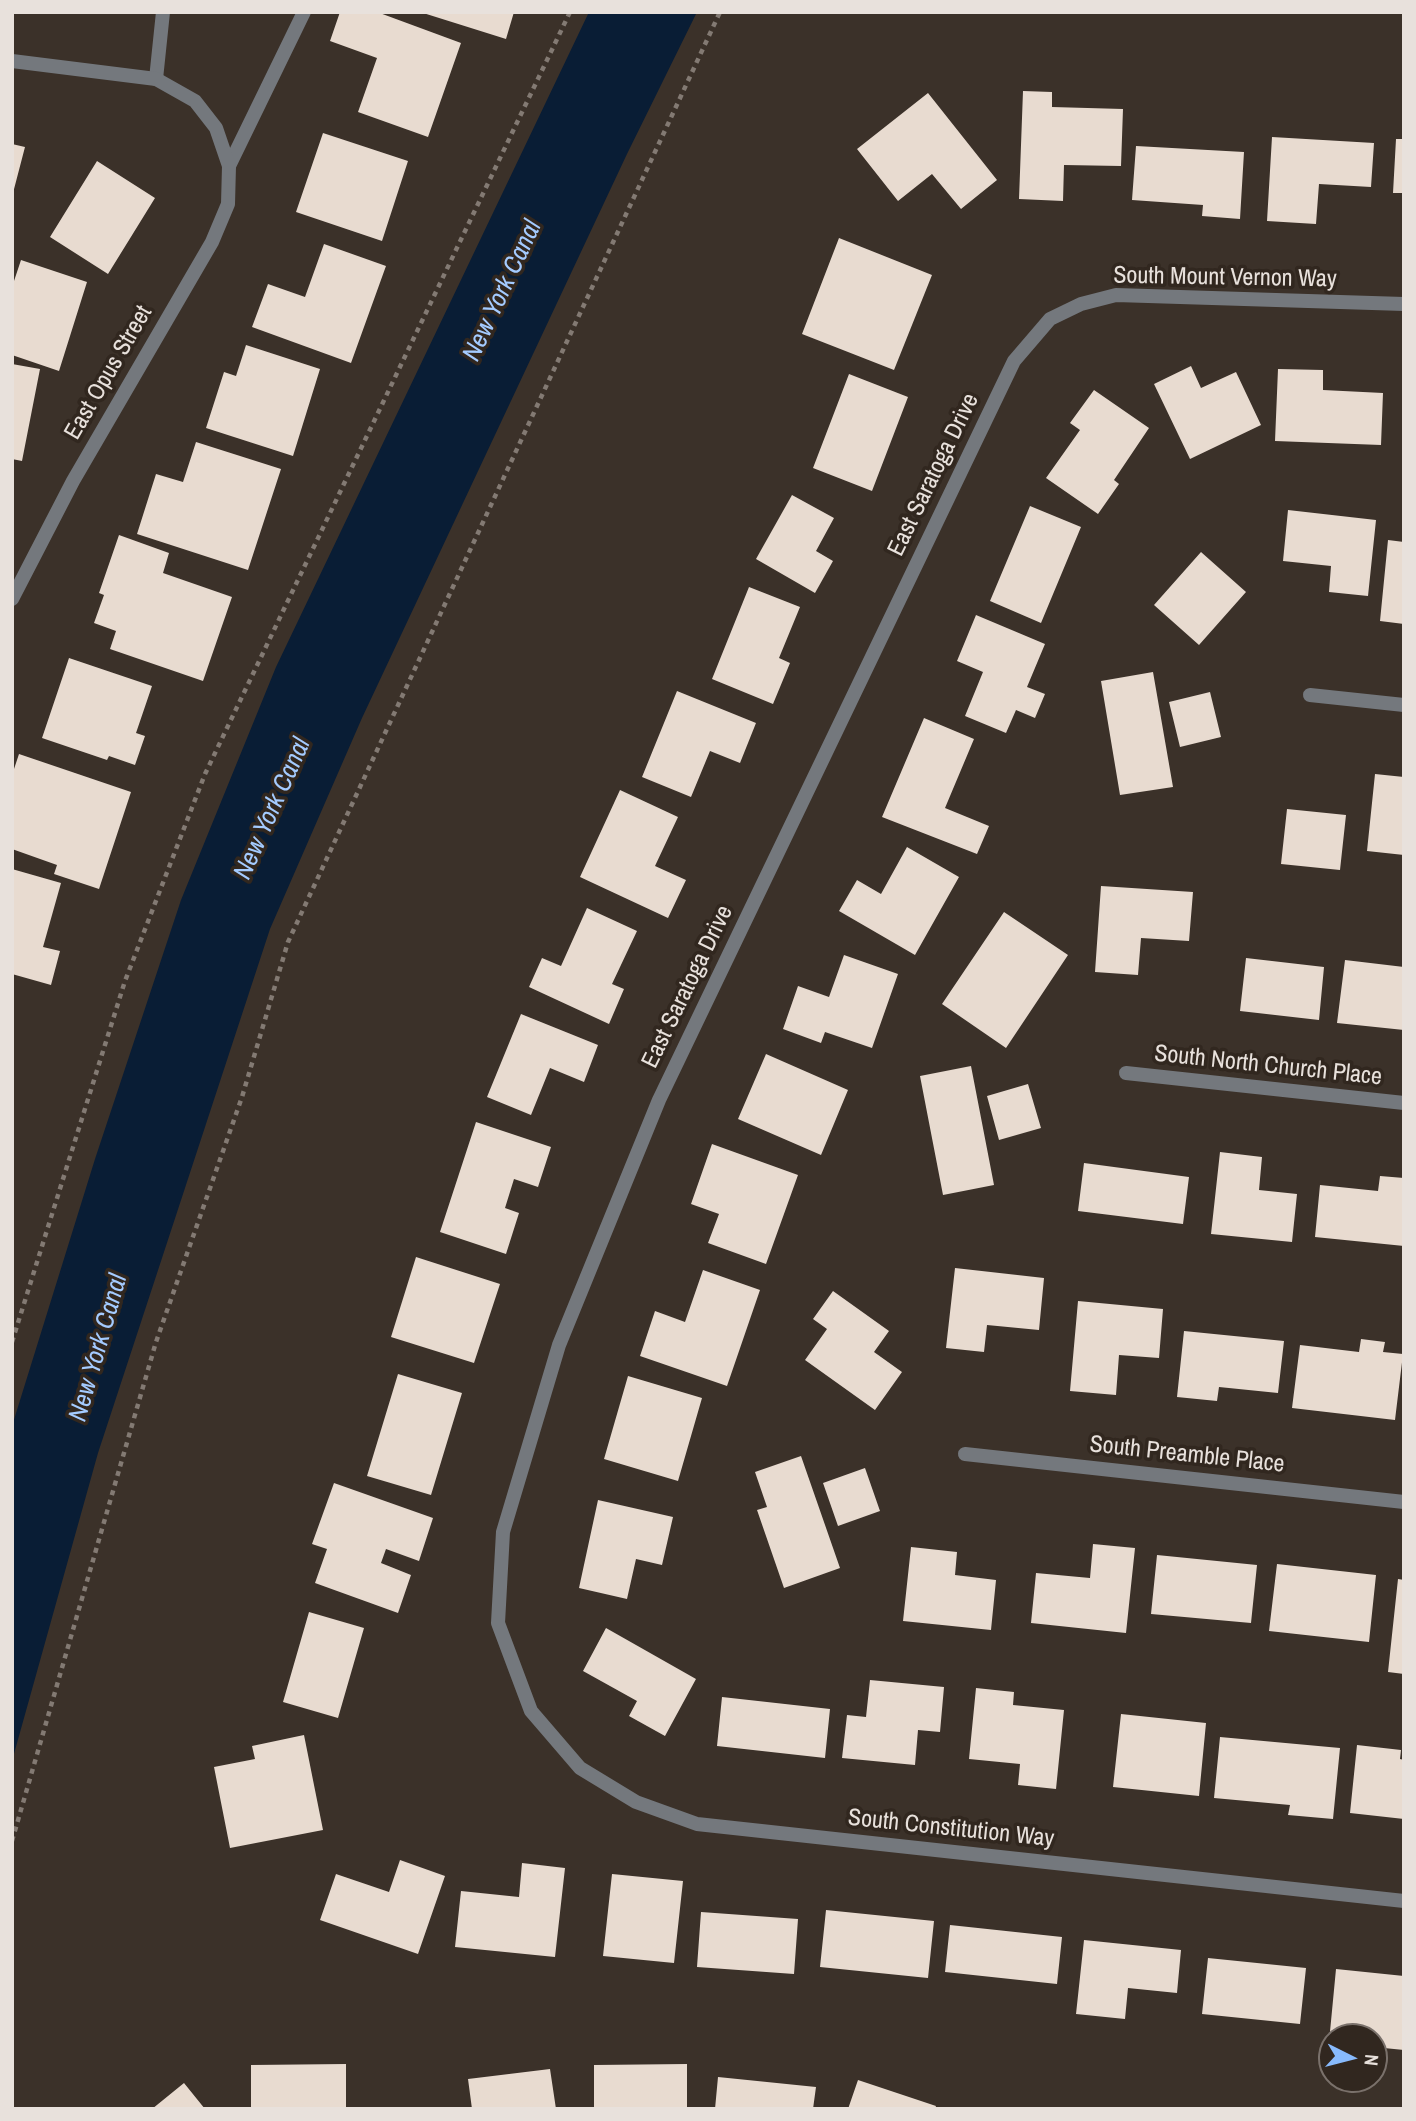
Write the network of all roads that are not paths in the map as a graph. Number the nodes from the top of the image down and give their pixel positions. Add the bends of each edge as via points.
1 (163, 12) edge
2 (304, 12) edge
3 (12, 61) edge
4 (156, 79) junction
5 (229, 166) junction
6 (1404, 304) edge
7 (1050, 319) joint
8 (12, 599) edge
9 (1310, 695) dead end
10 (1404, 705) edge
11 (1126, 1073) dead end
12 (1404, 1103) edge
13 (965, 1454) dead end
14 (1404, 1502) edge
15 (531, 1712) joint
16 (1404, 1901) edge

1 - 4 street
2 - 5 street
3 - 4 street
4 - 5 street via 195,101 216,128
5 - 8 street, East Opus Street via 228,204 212,242 73,481
6 - 7 street, South Mount Vernon Way via 1116,295 1081,304
7 - 15 street, East Saratoga Drive via 1014,361 671,1074 559,1345 503,1532 498,1623
9 - 10 street
11 - 12 street, South North Church Place
13 - 14 street, South Preamble Place
15 - 16 street, South Constitution Way via 580,1768 636,1802 697,1824

